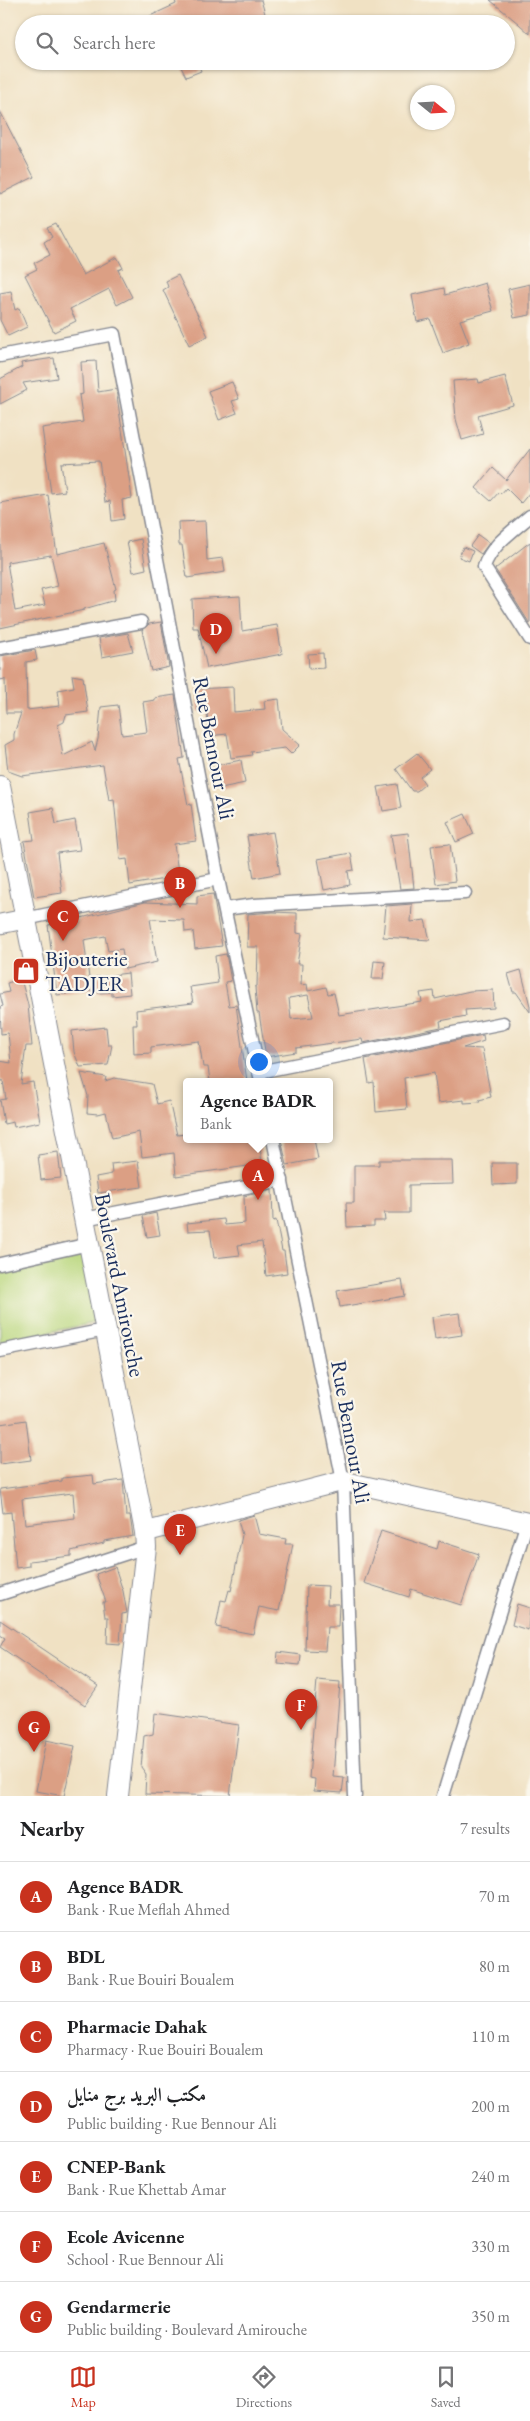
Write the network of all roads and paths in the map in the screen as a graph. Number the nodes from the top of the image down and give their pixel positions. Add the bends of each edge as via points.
1 (0, 356) edge
2 (530, 516) edge
3 (141, 622) dead end
4 (530, 640) edge
5 (0, 648) edge
6 (0, 786) edge
7 (218, 879) junction
8 (465, 893) dead end
9 (225, 909) junction
10 (25, 919) junction
11 (0, 924) edge
12 (503, 1023) dead end
13 (260, 1077) edge
14 (274, 1143) edge
15 (282, 1180) junction
16 (84, 1219) junction
17 (88, 1244) junction
18 (0, 1264) edge
19 (105, 1330) junction
20 (0, 1351) edge
21 (344, 1481) junction
22 (528, 1522) edge
23 (145, 1539) junction
24 (1, 1590) edge
25 (118, 1796) edge
26 (356, 1796) edge
27 (443, 1796) edge

1 - 7 street, Rue Bennour Ali via 114,334
2 - 4 street via 497,546 486,559 484,567
3 - 5 street
6 - 10 main road, Boulevard Amirouche
7 - 9 street, Rue Bennour Ali
7 - 10 street
8 - 9 street
9 - 13 street, Rue Bennour Ali
10 - 11 main road
10 - 16 main road, Boulevard Amirouche
12 - 13 street
14 - 15 street, Rue Bennour Ali
15 - 16 street
15 - 21 street, Rue Bennour Ali
16 - 17 main road, Boulevard Amirouche
17 - 18 street
17 - 19 main road, Boulevard Amirouche
19 - 20 street
19 - 23 main road, Boulevard Amirouche
21 - 22 main road
21 - 23 main road
21 - 26 street, Rue Bennour Ali
22 - 27 street
23 - 24 street
23 - 25 main road, Boulevard Amirouche

